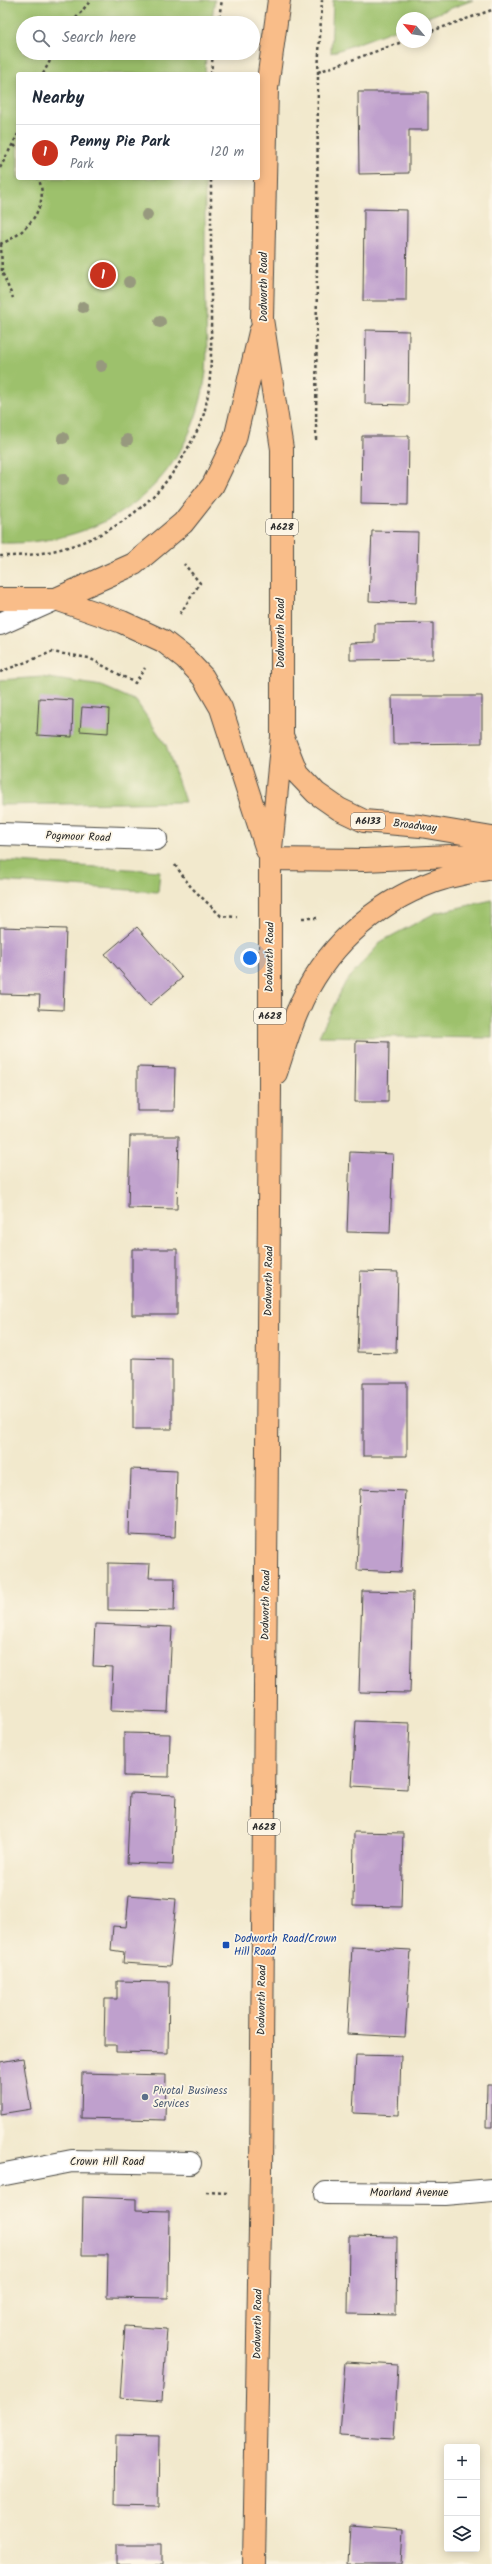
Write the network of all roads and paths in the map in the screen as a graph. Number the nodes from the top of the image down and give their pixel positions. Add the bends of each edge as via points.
1 (91, 0) edge
2 (222, 0) edge
3 (279, 0) edge
4 (322, 0) edge
5 (492, 10) edge
6 (78, 16) edge
7 (219, 16) edge
8 (432, 31) edge
9 (396, 44) edge
10 (50, 60) edge
11 (213, 60) edge
12 (43, 72) edge
13 (212, 72) edge
14 (318, 72) junction
15 (16, 140) edge
16 (14, 145) joint
17 (0, 168) edge
18 (38, 180) edge
19 (211, 180) edge
20 (0, 244) edge
21 (13, 298) dead end
22 (262, 319) junction
23 (316, 444) dead end
24 (165, 539) junction
25 (0, 556) edge
26 (0, 599) edge
27 (56, 599) junction
28 (0, 624) edge
29 (163, 642) junction
30 (0, 672) edge
31 (282, 737) junction
32 (0, 834) edge
33 (492, 838) edge
34 (156, 839) dead end
35 (492, 854) edge
36 (270, 859) junction
37 (492, 868) edge
38 (270, 1089) junction
39 (190, 2163) dead end
40 (0, 2175) edge
41 (492, 2190) edge
42 (326, 2193) dead end
43 (254, 2564) edge

1 - 6 path
2 - 7 path
3 - 22 highway, Dodworth Road / A628 via 267,88
4 - 14 path
5 - 8 path
9 - 14 path
10 - 12 path
11 - 13 path
14 - 23 path
15 - 16 path
16 - 17 path
18 - 20 path via 42,199 33,219 18,236
19 - 25 path via 211,369 202,420 182,460 157,494 140,510 97,538 51,552
20 - 21 path via 2,272
22 - 24 highway, A628 via 235,439 213,485 183,523
22 - 31 highway, Dodworth Road / A628 via 282,449
24 - 27 highway, A628 via 134,564
24 - 29 path via 200,583
26 - 27 highway, A628
27 - 28 street
27 - 29 highway, A628 via 122,622
29 - 30 path via 135,683 89,658 52,652
29 - 36 highway, A628 via 185,658 203,677 221,708
31 - 33 highway, Broadway / A6133 via 298,773 316,793 339,809 364,821 420,826
31 - 36 highway, Dodworth Road / A628
32 - 34 street, Pogmoor Road
35 - 36 highway via 365,860
36 - 38 highway, Dodworth Road / A628
37 - 38 highway via 434,882 382,906 360,924 336,948 316,974 298,1009
38 - 43 highway, Dodworth Road / A628 via 261,2171
39 - 40 street, Crown Hill Road via 72,2161
41 - 42 street, Moorland Avenue via 445,2194

